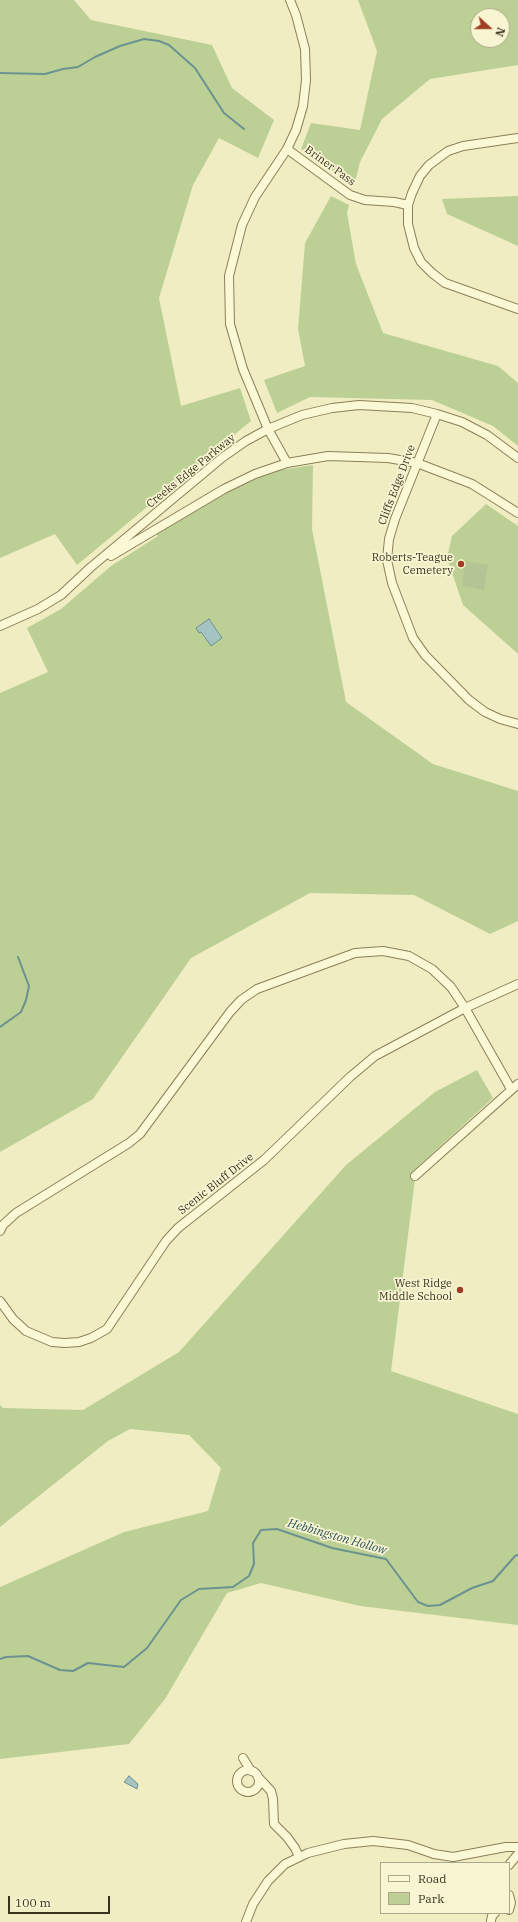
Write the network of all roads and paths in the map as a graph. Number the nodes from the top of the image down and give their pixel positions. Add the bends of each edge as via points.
1 (290, 0) edge
2 (518, 138) edge
3 (287, 149) junction
4 (408, 205) junction
5 (518, 309) edge
6 (437, 414) junction
7 (268, 429) junction
8 (518, 458) edge
9 (287, 463) junction
10 (417, 463) junction
11 (518, 514) edge
12 (91, 567) junction
13 (0, 626) edge
14 (518, 724) edge
15 (518, 984) edge
16 (465, 1008) junction
17 (518, 1084) edge
18 (511, 1089) junction
19 (416, 1176) dead end
20 (0, 1232) edge
21 (0, 1300) edge
22 (243, 1758) dead end
23 (251, 1770) junction
24 (258, 1777) junction
25 (518, 1847) edge
26 (518, 1854) edge
27 (299, 1857) junction
28 (510, 1864) edge
29 (246, 1922) edge

1 - 3 street via 305,49 306,80 303,106
2 - 4 street via 448,151 429,165 420,176
3 - 4 street, Briner Pass via 350,195 365,200
3 - 7 street via 255,197 242,225 229,276 230,324 243,370
4 - 5 street via 408,224 414,248 421,262 432,273 446,283
6 - 7 street, Creeks Edge Parkway via 412,408 359,405 302,415
6 - 8 street, Creeks Edge Parkway via 462,422 487,435
6 - 10 street, Cliffs Edge Drive
7 - 9 street
7 - 12 street, Creeks Edge Parkway via 223,457
9 - 10 street, Creeks Edge Parkway via 328,456 388,458
9 - 12 street, Creeks Edge Parkway via 255,474 224,489
10 - 11 street, Creeks Edge Parkway via 472,484
10 - 14 street, Cliffs Edge Drive via 389,539 387,560 403,614 413,638 425,655 469,700 485,712
12 - 13 street, Creeks Edge Parkway via 61,595 38,609
15 - 16 street, Scenic Bluff Drive
16 - 18 street
16 - 20 street via 451,987 432,969 409,956 384,951 355,953 257,988 230,1012 140,1134 16,1213 3,1225
16 - 21 street, Scenic Bluff Drive via 375,1056 264,1160 178,1228 166,1240 106,1329 92,1338 79,1342 52,1342 26,1331 13,1320
17 - 18 street
18 - 19 street
22 - 23 street
23 - 24 street
23 - 24 street via 239,1775 237,1782 240,1788 246,1791 253,1790 258,1784
24 - 27 street via 270,1790 274,1800 274,1824 296,1848
25 - 27 street via 453,1856 434,1854 388,1841 373,1841 344,1844
26 - 28 street
27 - 29 street via 285,1864 268,1881 253,1904

